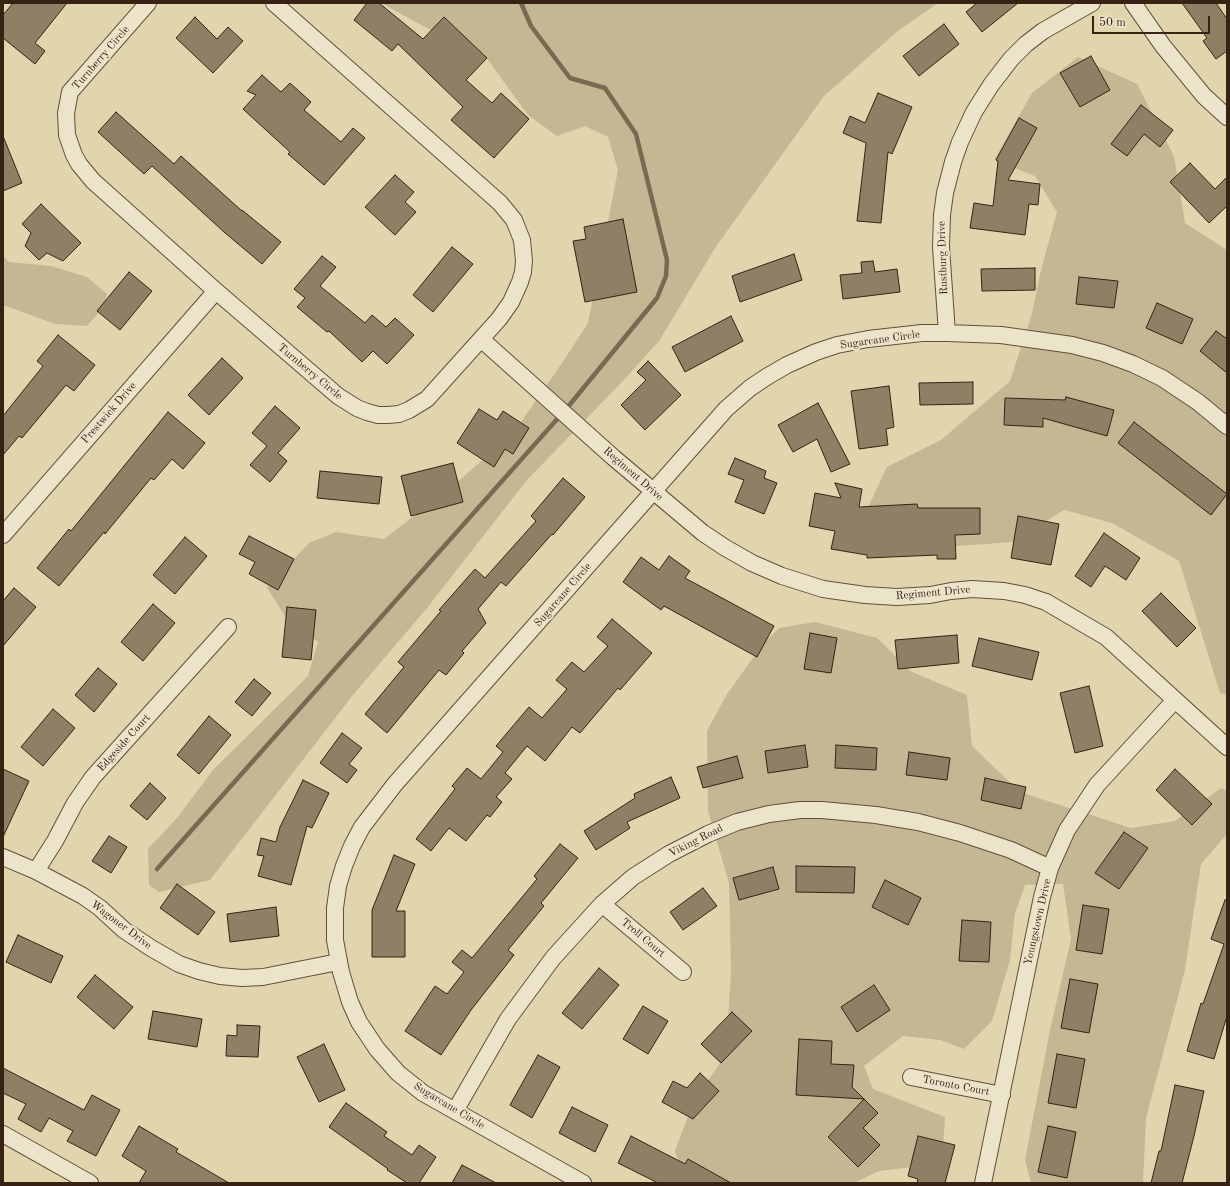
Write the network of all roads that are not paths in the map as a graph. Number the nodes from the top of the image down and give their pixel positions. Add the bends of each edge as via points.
1 (148, 3) edge
2 (274, 3) edge
3 (1092, 3) edge
4 (1133, 3) edge
5 (1227, 117) edge
6 (216, 291) junction
7 (947, 333) junction
8 (481, 339) junction
9 (1227, 426) edge
10 (654, 492) junction
11 (3, 535) edge
12 (228, 627) dead end
13 (1176, 700) junction
14 (1227, 747) edge
15 (3, 857) edge
16 (1050, 868) junction
17 (36, 871) junction
18 (602, 904) junction
19 (338, 962) junction
20 (683, 972) dead end
21 (911, 1077) dead end
22 (1002, 1095) junction
23 (455, 1111) junction
24 (3, 1134) edge
25 (90, 1183) edge
26 (583, 1183) edge
27 (983, 1183) edge

1 - 6 street, Turnberry Circle via 70,92 66,113 67,135 74,155 93,181
2 - 8 street, Turnberry Circle via 500,203 514,220 524,250 523,272 511,302
3 - 7 street, Rustburg Drive via 1042,31 1010,59 977,107 960,142 945,193 942,215 941,247
4 - 5 street via 1163,46 1204,96
6 - 8 street, Turnberry Circle via 338,396 357,408 378,415 399,414 419,405
6 - 11 street, Prestwick Drive
7 - 9 street, Sugarcane Circle via 1001,335 1072,345 1103,353 1162,378 1198,402
7 - 10 street, Sugarcane Circle via 891,336 843,344 787,365 750,388 726,409
8 - 10 street, Regiment Drive
10 - 13 street, Regiment Drive via 724,547 782,576 823,589 865,596 897,597 972,589 1004,591 1046,602 1106,637
10 - 19 street, Sugarcane Circle via 400,778 362,827 338,886 335,940
12 - 17 street, Edgeside Court via 93,777
13 - 14 street, Regiment Drive
13 - 16 street, Youngstown Drive via 1097,786 1067,830
15 - 17 street, Wagoner Drive
16 - 18 street, Viking Road via 1011,850 918,822 876,815 800,810 737,822 708,834 669,854 633,877
16 - 22 street, Youngstown Drive
17 - 19 street, Wagoner Drive via 100,908 124,930 151,948 179,964 199,971 220,976 263,977
18 - 20 street, Troll Court
18 - 23 street, Viking Road via 553,958 508,1019
19 - 23 street, Sugarcane Circle via 350,1002 376,1049 398,1073 423,1093
21 - 22 street, Toronto Court
22 - 27 street, Youngstown Drive
23 - 26 street, Sugarcane Circle
24 - 25 street

